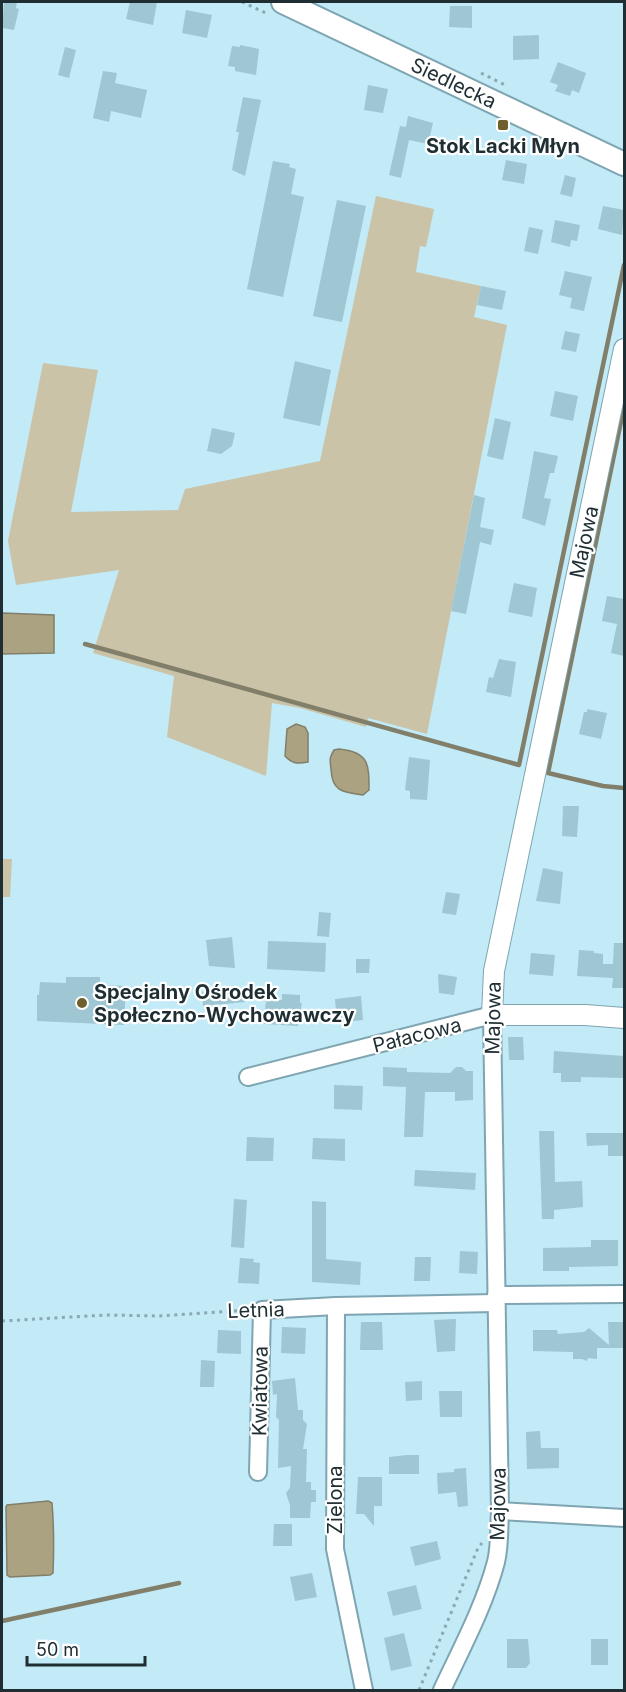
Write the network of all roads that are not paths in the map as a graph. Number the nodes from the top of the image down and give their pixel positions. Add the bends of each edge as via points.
1 (283, 2) edge
2 (624, 165) edge
3 (624, 349) edge
4 (492, 1015) junction
5 (624, 1018) edge
6 (248, 1077) dead end
7 (624, 1294) edge
8 (496, 1299) junction
9 (336, 1306) junction
10 (262, 1310) joint
11 (258, 1472) dead end
12 (500, 1511) junction
13 (624, 1518) edge
14 (364, 1690) edge
15 (442, 1690) edge

1 - 2 main road, Siedlecka
3 - 4 street, Majowa via 494,971
4 - 5 street, Pałacowa
4 - 6 street, Pałacowa
4 - 8 street, Majowa
7 - 8 street, Letnia
8 - 9 street, Letnia
8 - 12 street, Majowa
9 - 10 street, Letnia
9 - 14 street, Zielona via 335,1549
10 - 11 street, Kwiatowa
12 - 13 street
12 - 15 street, Majowa via 496,1561

